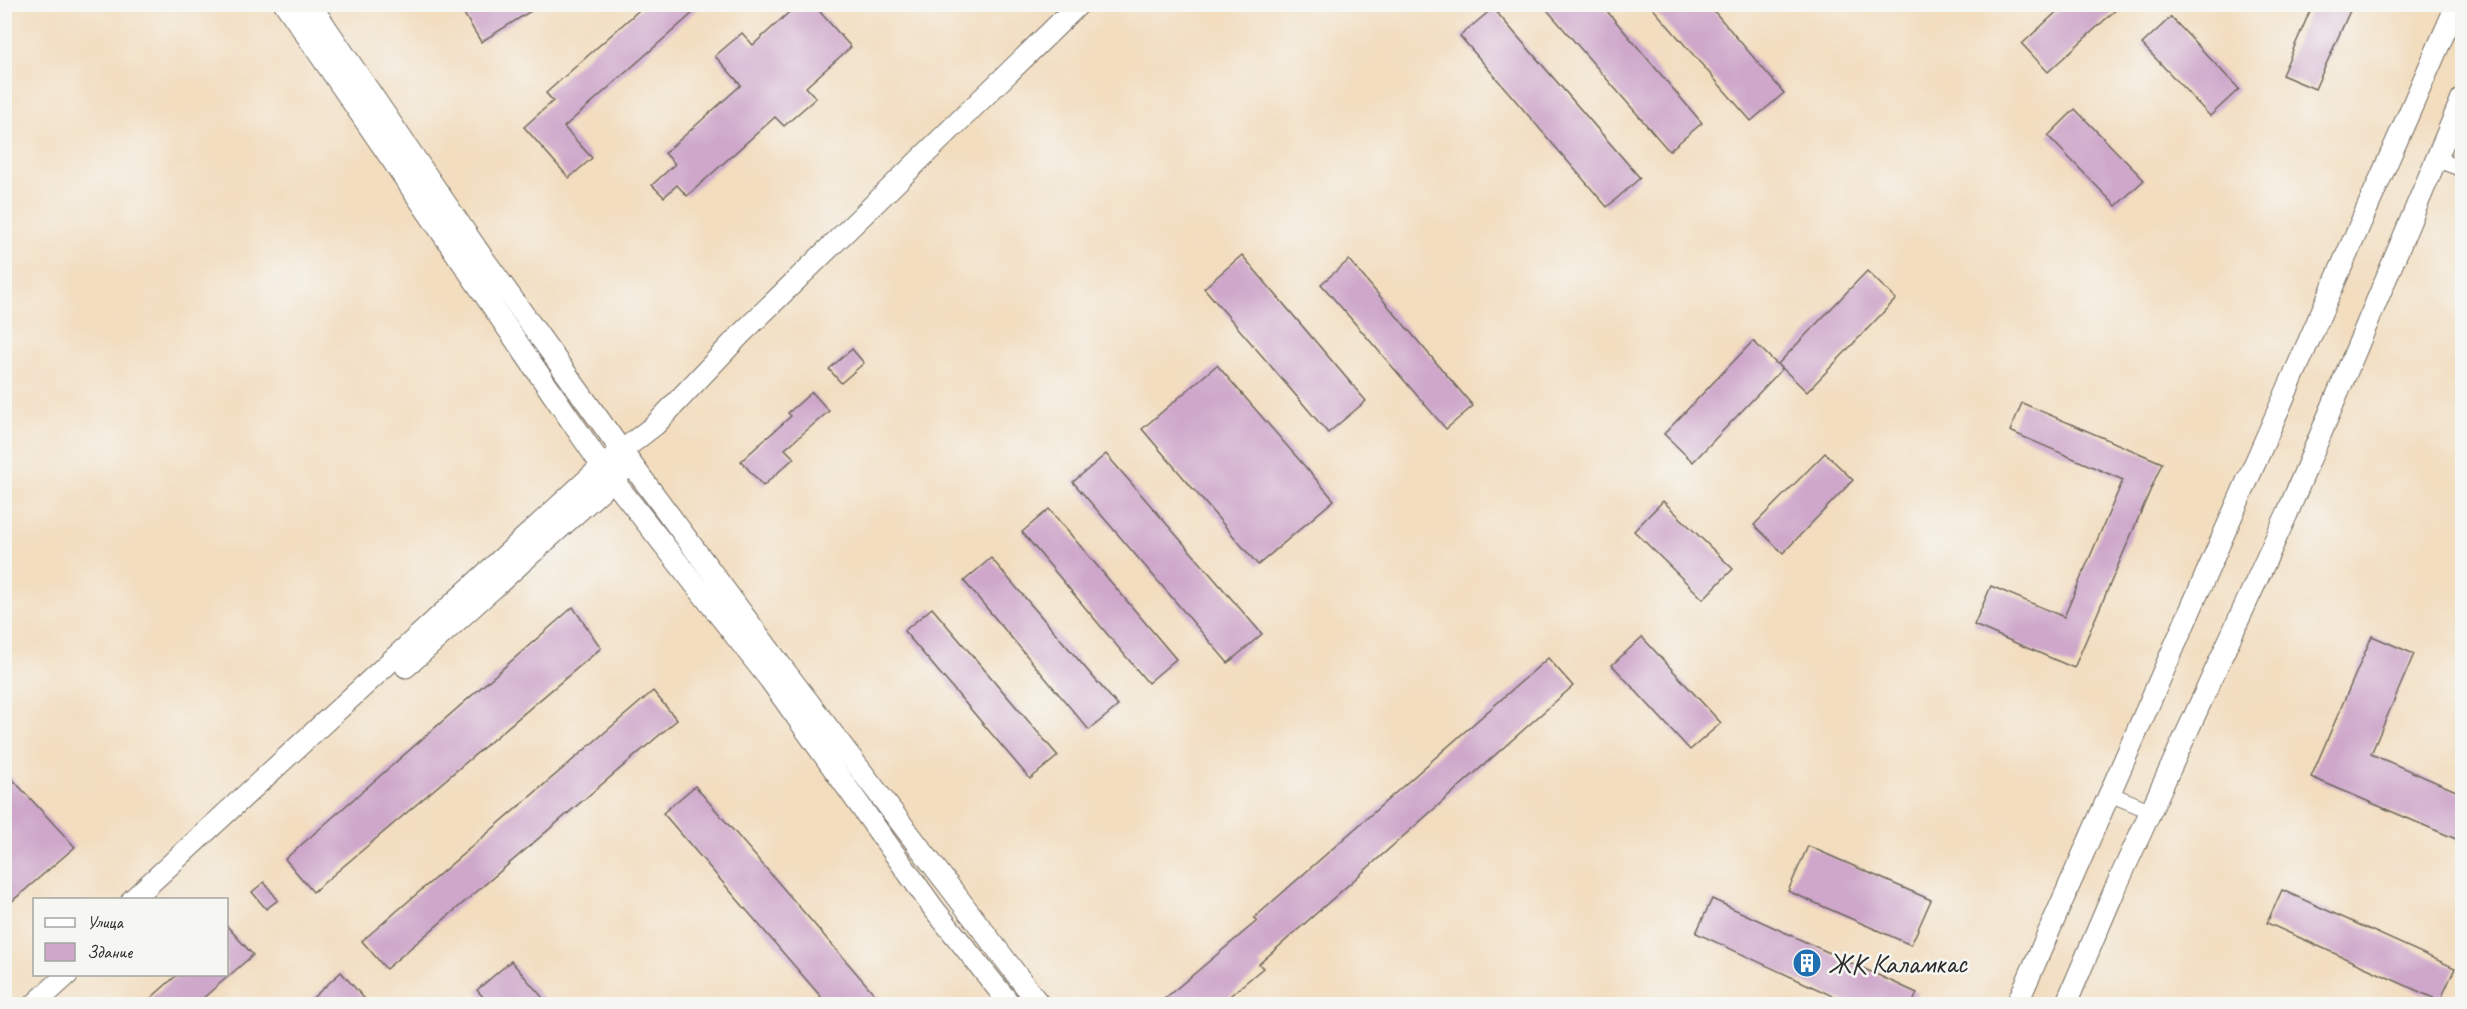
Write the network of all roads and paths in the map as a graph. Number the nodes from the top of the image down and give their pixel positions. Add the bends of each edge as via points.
1 (285, 4) edge
2 (310, 4) edge
3 (1079, 4) edge
4 (2457, 4) edge
5 (2463, 98) edge
6 (2435, 159) junction
7 (2463, 169) edge
8 (626, 457) junction
9 (608, 473) junction
10 (2110, 794) junction
11 (2151, 811) junction
12 (134, 898) edge
13 (152, 898) edge
14 (50, 976) edge
15 (67, 976) edge
16 (18, 1005) edge
17 (35, 1005) edge
18 (1010, 1005) edge
19 (1039, 1005) edge
20 (2017, 1005) edge
21 (2066, 1005) edge

1 - 9 main road
2 - 8 main road via 476,248
3 - 8 main road via 740,334
4 - 10 main road
5 - 6 main road
6 - 7 street
6 - 11 main road via 2287,514
8 - 9 main road
8 - 19 main road
9 - 12 main road
9 - 13 main road
9 - 18 main road via 770,680 934,909
10 - 11 street
10 - 20 main road
11 - 21 main road
14 - 16 main road
15 - 17 main road

